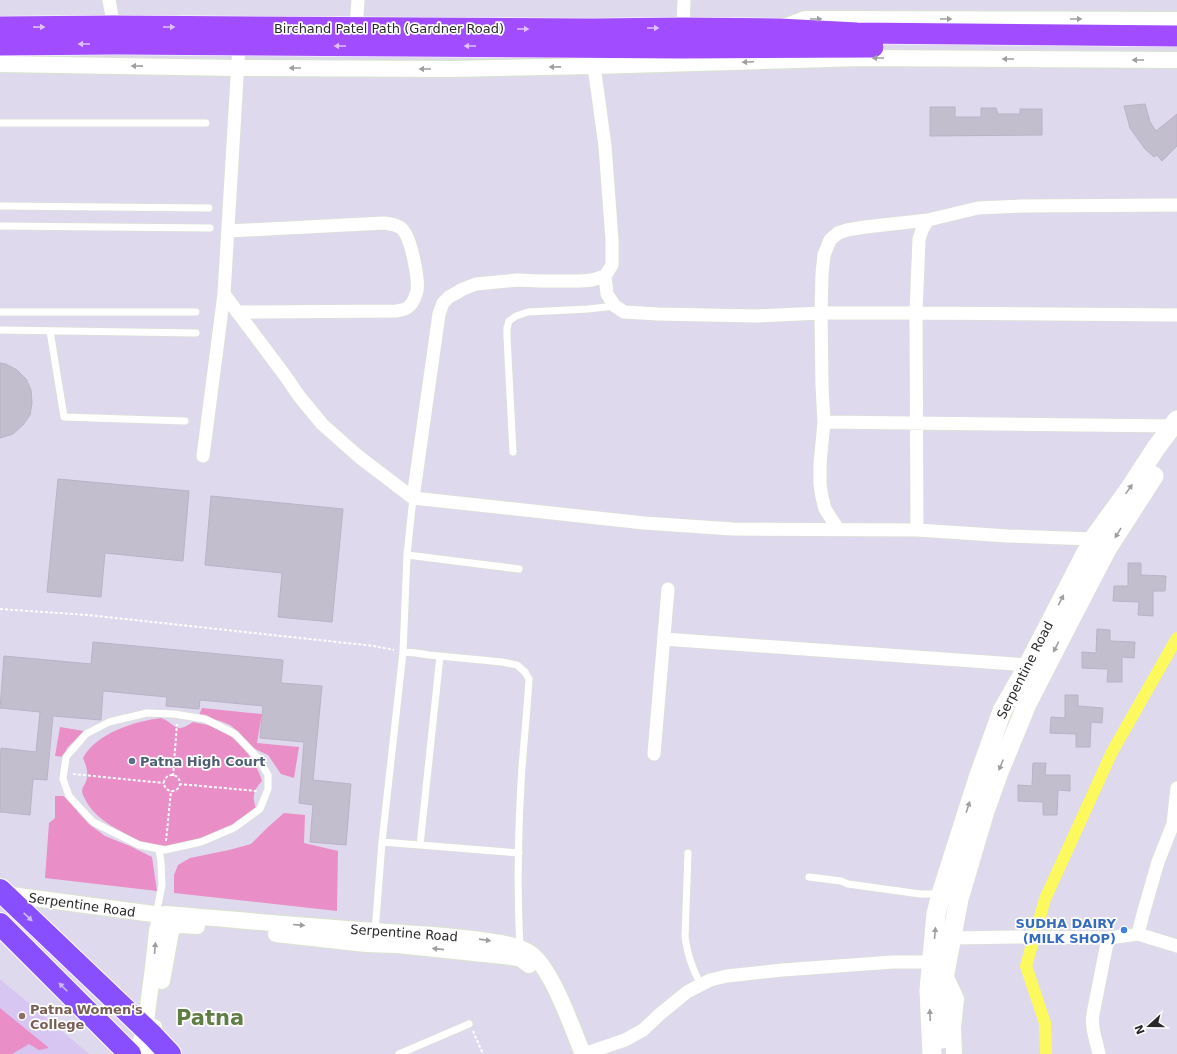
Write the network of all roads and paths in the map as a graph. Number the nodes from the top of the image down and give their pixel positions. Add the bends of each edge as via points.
1 (109, 0) edge
2 (358, 0) edge
3 (684, 0) edge
4 (1177, 20) edge
5 (0, 27) edge
6 (356, 28) junction
7 (683, 28) junction
8 (779, 29) junction
9 (115, 35) junction
10 (1177, 36) edge
11 (857, 40) junction
12 (0, 45) edge
13 (239, 45) junction
14 (1177, 49) edge
15 (593, 57) junction
16 (1177, 60) edge
17 (0, 64) edge
18 (237, 68) junction
19 (0, 123) edge
20 (206, 123) dead end
21 (1177, 205) edge
22 (0, 206) edge
23 (209, 208) dead end
24 (928, 220) junction
25 (0, 226) edge
26 (210, 228) dead end
27 (228, 231) junction
28 (605, 276) junction
29 (224, 294) junction
30 (615, 306) junction
31 (0, 312) edge
32 (196, 312) dead end
33 (237, 312) junction
34 (821, 313) junction
35 (916, 313) junction
36 (1177, 315) edge
37 (0, 330) edge
38 (50, 331) junction
39 (196, 333) dead end
40 (185, 421) dead end
41 (824, 422) junction
42 (916, 422) junction
43 (1176, 429) edge
44 (513, 452) dead end
45 (203, 456) dead end
46 (413, 498) junction
47 (838, 530) junction
48 (917, 530) junction
49 (1093, 539) junction
50 (407, 555) junction
51 (519, 569) dead end
52 (668, 589) dead end
53 (0, 609) edge
54 (664, 639) junction
55 (403, 652) junction
56 (440, 656) junction
57 (1028, 665) junction
58 (178, 714) junction
59 (654, 754) dead end
60 (64, 773) junction
61 (173, 776) junction
62 (986, 781) junction
63 (164, 783) junction
64 (179, 784) junction
65 (1177, 788) edge
66 (171, 791) junction
67 (266, 792) junction
68 (1175, 825) edge
69 (382, 842) junction
70 (420, 845) junction
71 (162, 849) junction
72 (519, 853) junction
73 (688, 853) dead end
74 (809, 877) dead end
75 (2, 892) edge
76 (950, 896) junction
77 (159, 915) junction
78 (0, 925) edge
79 (1138, 934) junction
80 (375, 938) junction
81 (951, 938) junction
82 (1108, 938) junction
83 (1177, 946) edge
84 (527, 956) junction
85 (938, 973) junction
86 (701, 985) junction
87 (470, 1024) joint
88 (149, 1039) edge
89 (130, 1054) edge
90 (137, 1054) edge
91 (170, 1054) edge
92 (399, 1054) edge
93 (483, 1054) edge
94 (573, 1054) edge
95 (584, 1054) edge
96 (932, 1054) edge
97 (942, 1054) edge
98 (954, 1054) edge
99 (1099, 1054) edge

1 - 9 street
2 - 6 street
3 - 7 street
8 -> 4 street via 805,19
5 -> 9 main road, Birchand Patel Path (Gardner Road)
6 -> 7 main road, Birchand Patel Path (Gardner Road)
9 -> 6 main road, Birchand Patel Path (Gardner Road)
7 - 8 main road, Birchand Patel Path (Gardner Road)
8 - 11 main road, Birchand Patel Path (Gardner Road)
9 -> 12 main road, Birchand Patel Path (Gardner Road)
9 - 13 main road, Birchand Patel Path (Gardner Road)
10 - 11 main road
11 - 14 main road
11 - 15 main road, Birchand Patel Path (Gardner Road)
15 -> 13 main road, Birchand Patel Path (Gardner Road)
13 - 18 street
16 -> 15 street
15 -> 18 street via 452,69
15 - 28 street via 605,146 612,240 612,265
18 -> 17 street
18 - 27 street
19 - 20 lane
21 - 24 street via 1000,206 978,208
22 - 23 lane
24 - 34 street via 865,227 838,233 830,240 824,255
24 - 35 street via 919,239
25 - 26 lane
27 - 29 street
27 - 33 street via 384,223 394,225 402,228 410,245 416,281 417,292 405,310
28 - 30 street via 607,294
28 - 46 street via 580,281 517,280 476,284 449,297 443,303 439,314
29 - 33 street
29 - 45 street
30 - 34 street via 624,312 658,314 756,316
30 - 44 lane via 528,312 509,320 507,337
31 - 32 lane
33 - 46 street via 322,424 358,456
34 - 35 street
34 - 41 street
35 - 36 street
35 - 42 street
37 - 38 lane
38 - 39 lane
38 - 40 lane via 64,417
41 - 42 street
41 - 47 street via 820,464 821,490 825,509
42 - 43 street
42 - 48 street
49 -> 43 main road, Serpentine Road via 1156,448
43 -> 62 main road via 1161,463 1107,549 1027,704 1006,754
46 - 47 street via 570,516 701,527
46 - 50 lane
47 - 48 street
48 - 49 street
57 -> 49 main road, Serpentine Road
50 - 51 lane
50 - 55 lane
52 - 54 street
53 - 55 path via 96,616 374,646
54 - 57 street
54 - 59 street
55 - 56 lane
55 - 69 lane
56 - 70 lane
56 - 72 lane via 518,666 529,679 521,782
57 - 62 main road, Serpentine Road via 1002,711
58 - 60 lane via 147,713 109,722 86,734 66,757
58 - 61 path
58 - 67 lane via 205,719 235,734 258,758 268,775
60 - 63 path
60 - 71 lane via 63,780 69,796 93,822 139,845
61 - 63 path via 168,777
61 - 64 path via 178,779
62 - 76 main road, Serpentine Road
63 - 66 path
64 - 66 path
64 - 67 path
65 - 68 street
66 - 71 path
67 - 71 lane via 260,809 234,828 201,842
68 - 79 street via 1158,862
69 - 70 lane
69 - 80 lane
70 - 72 lane
71 - 77 lane
72 - 84 lane via 519,924
73 - 86 lane via 685,937 690,962
74 - 76 lane via 920,894
75 - 77 street, Serpentine Road
75 -> 88 highway
76 - 81 main road
85 -> 76 main road, Serpentine Road via 936,914
77 -> 80 street, Serpentine Road
88 -> 77 street
89 -> 78 highway
79 - 82 street
79 - 83 street
80 - 84 street, Serpentine Road via 469,938 506,944
80 - 88 street via 175,926 169,937
81 - 82 street
81 - 85 main road
82 - 99 street via 1092,1024
84 - 94 street
84 - 95 street via 538,960 547,972
85 - 86 street via 893,962 727,976
96 -> 85 main road via 929,990
85 - 97 main road
85 - 98 street via 956,999
86 - 95 street via 687,992 642,1030 625,1040
87 - 92 lane
87 - 93 path
88 - 90 street
88 - 91 highway

